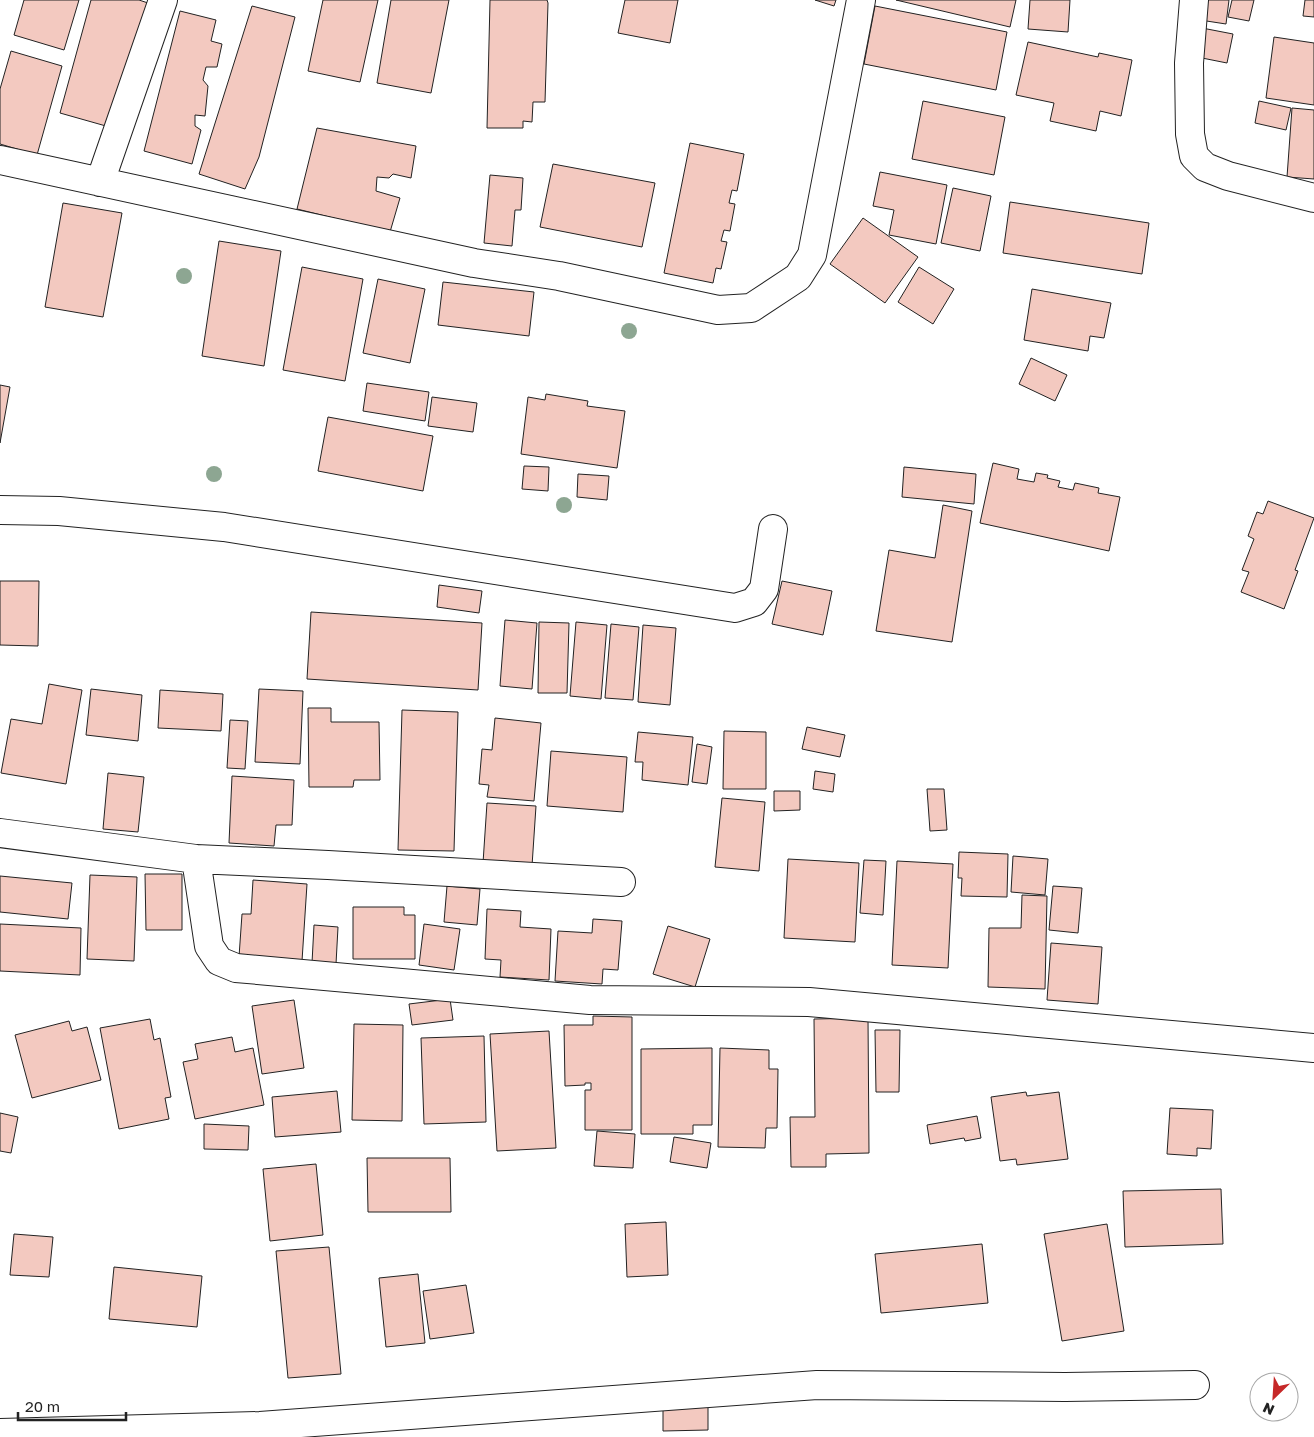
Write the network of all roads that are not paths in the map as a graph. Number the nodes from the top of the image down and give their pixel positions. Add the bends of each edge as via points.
1 (163, 0) edge
2 (861, 0) edge
3 (1194, 0) edge
4 (0, 160) edge
5 (100, 182) junction
6 (1314, 198) edge
7 (0, 510) edge
8 (772, 529) dead end
9 (0, 833) edge
10 (196, 859) junction
11 (621, 882) dead end
12 (1314, 1048) edge
13 (1195, 1385) dead end
14 (261, 1431) edge
15 (0, 1433) edge

1 - 5 street
2 - 5 street via 812,255 798,276 751,308 718,310 559,276 474,263
3 - 6 street via 1189,62 1190,134 1194,156 1205,167 1228,176
4 - 5 street
7 - 8 street via 59,511 224,527 735,608 754,602 764,589
9 - 10 street
10 - 11 street
10 - 12 street via 209,946 218,962 236,968 590,1000 809,1002
13 - 14 street via 818,1385
14 - 15 street

